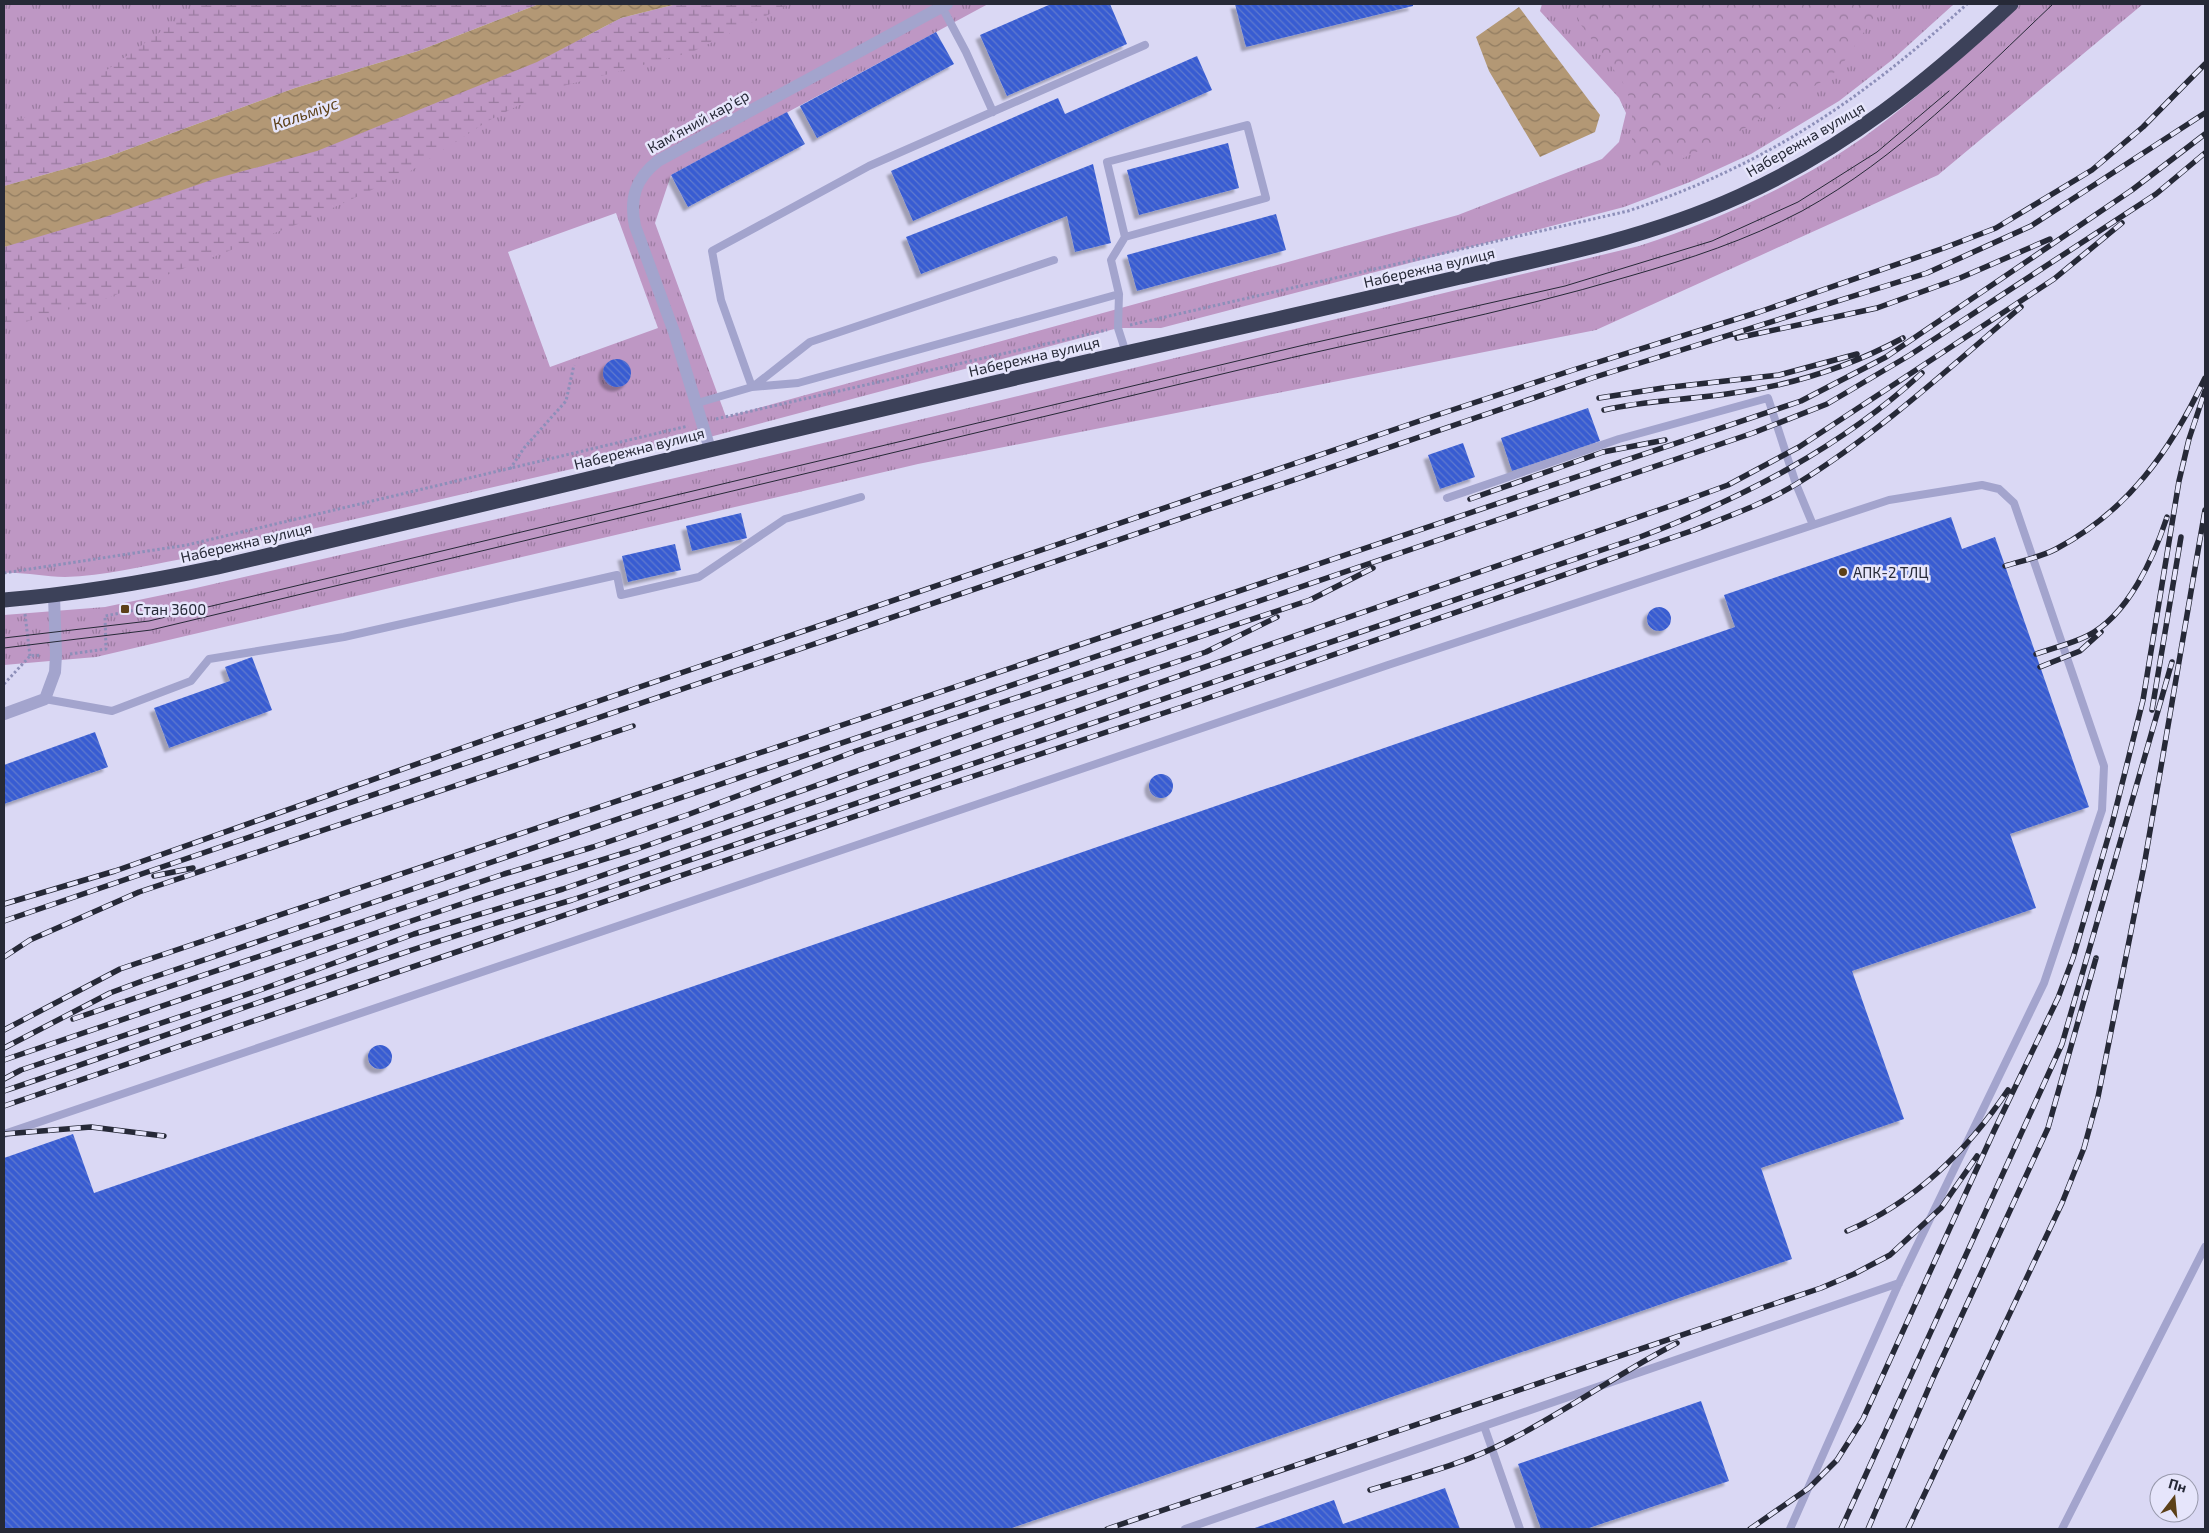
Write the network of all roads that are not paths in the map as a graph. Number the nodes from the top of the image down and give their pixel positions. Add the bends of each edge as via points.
1 (2011, 4) edge
2 (944, 5) edge
3 (1145, 45) dead end
4 (993, 112) junction
5 (1125, 237) junction
6 (1054, 260) dead end
7 (1119, 294) junction
8 (1126, 353) junction
9 (752, 387) junction
10 (694, 404) junction
11 (710, 449) junction
12 (861, 497) dead end
13 (1447, 498) dead end
14 (1813, 525) junction
15 (54, 596) junction
16 (4, 600) edge
17 (45, 699) junction
18 (4, 714) edge
19 (4, 1134) edge
20 (2205, 1248) edge
21 (1899, 1283) junction
22 (1484, 1426) junction
23 (1185, 1529) edge
24 (1520, 1529) edge
25 (1790, 1529) edge
26 (2062, 1529) edge

1 - 8 highway, Набережна вулиця via 1913,90 1860,130 1787,173 1707,210 1636,234 1536,260
2 - 4 lane
2 - 10 street, Кам'яний кар'єр via 658,161 638,182 633,196 635,226 674,332
3 - 4 lane
4 - 9 lane via 869,166 712,251 721,300
5 - 5 lane via 1107,162 1246,125 1266,198
5 - 7 lane via 1111,260
6 - 9 lane via 810,342
7 - 8 lane via 1118,328
7 - 9 lane via 798,383
8 - 11 highway, Набережна вулиця
9 - 10 lane
10 - 11 street, Кам'яний кар'єр
11 - 15 highway, Набережна вулиця via 218,567 142,583
12 - 17 lane via 785,519 699,577 621,595 617,575 344,637 210,660 191,681 112,710
13 - 14 lane via 1619,439 1768,398
14 - 19 lane via 1388,665
14 - 21 lane via 1890,500 1982,485 1999,489 2014,503 2104,766 2102,810 2044,983
15 - 16 highway, Набережна вулиця
15 - 17 street via 55,672
17 - 18 street
20 - 26 lane
21 - 22 lane
21 - 25 lane
22 - 23 lane
22 - 24 lane

